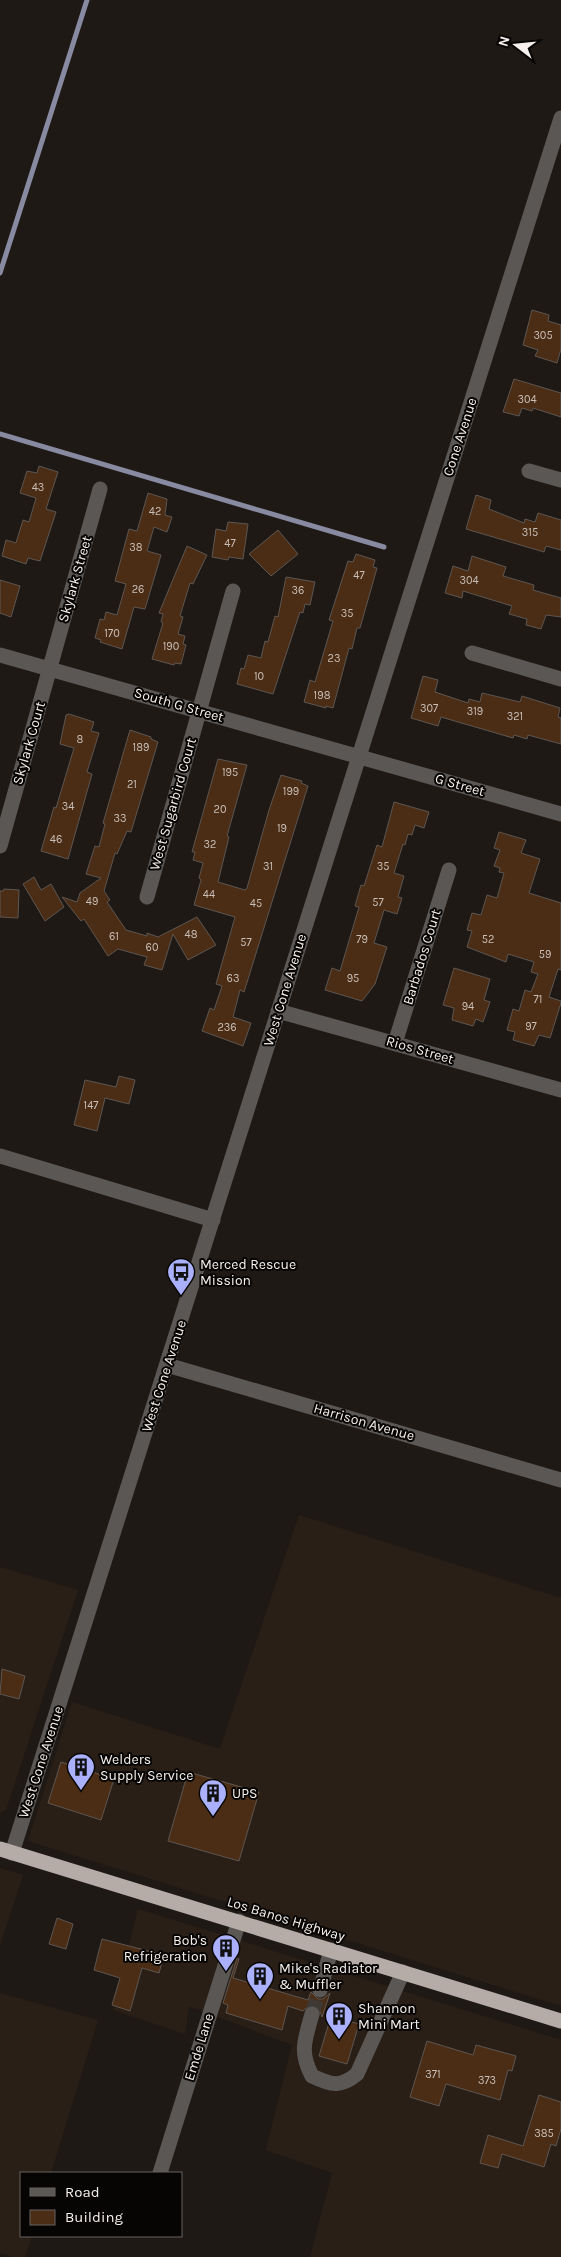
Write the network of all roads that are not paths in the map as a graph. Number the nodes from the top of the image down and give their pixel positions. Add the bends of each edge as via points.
1 (561, 118) edge
2 (529, 471) dead end
3 (561, 480) edge
4 (100, 489) dead end
5 (233, 591) dead end
6 (472, 653) dead end
7 (0, 655) edge
8 (50, 669) junction
9 (561, 679) edge
10 (200, 711) junction
11 (358, 756) junction
12 (561, 814) edge
13 (0, 846) edge
14 (449, 870) dead end
15 (147, 897) dead end
16 (278, 1011) junction
17 (395, 1043) junction
18 (561, 1090) edge
19 (0, 1156) edge
20 (213, 1220) junction
21 (167, 1366) junction
22 (561, 1480) edge
23 (6, 1851) edge
24 (239, 1921) junction
25 (331, 1950) junction
26 (403, 1972) junction
27 (320, 1990) tunnel mouth
28 (312, 2014) tunnel mouth
29 (561, 2022) edge
30 (160, 2172) edge

1 - 11 street, Cone Avenue
2 - 3 street
4 - 8 street, Skylark Street
5 - 10 street, West Sugarbird Court
6 - 9 street
7 - 8 street, South G Street
8 - 10 street, South G Street
8 - 13 street, Skylark Court
10 - 11 street, South G Street
10 - 15 street, West Sugarbird Court
11 - 12 street, G Street
11 - 16 street, West Cone Avenue
14 - 17 street, Barbados Court
16 - 17 street, Rios Street
16 - 20 street, West Cone Avenue
17 - 18 street, Rios Street
19 - 20 street
20 - 21 street, West Cone Avenue
21 - 22 street, Harrison Avenue
21 - 23 street, West Cone Avenue
23 - 24 highway, Los Banos Highway
24 - 25 highway, Los Banos Highway
24 - 30 street, Emde Lane
25 - 26 highway, Los Banos Highway
25 - 27 street
26 - 28 street via 357,2074 345,2084 327,2083 312,2076 304,2060
26 - 29 highway, Los Banos Highway

